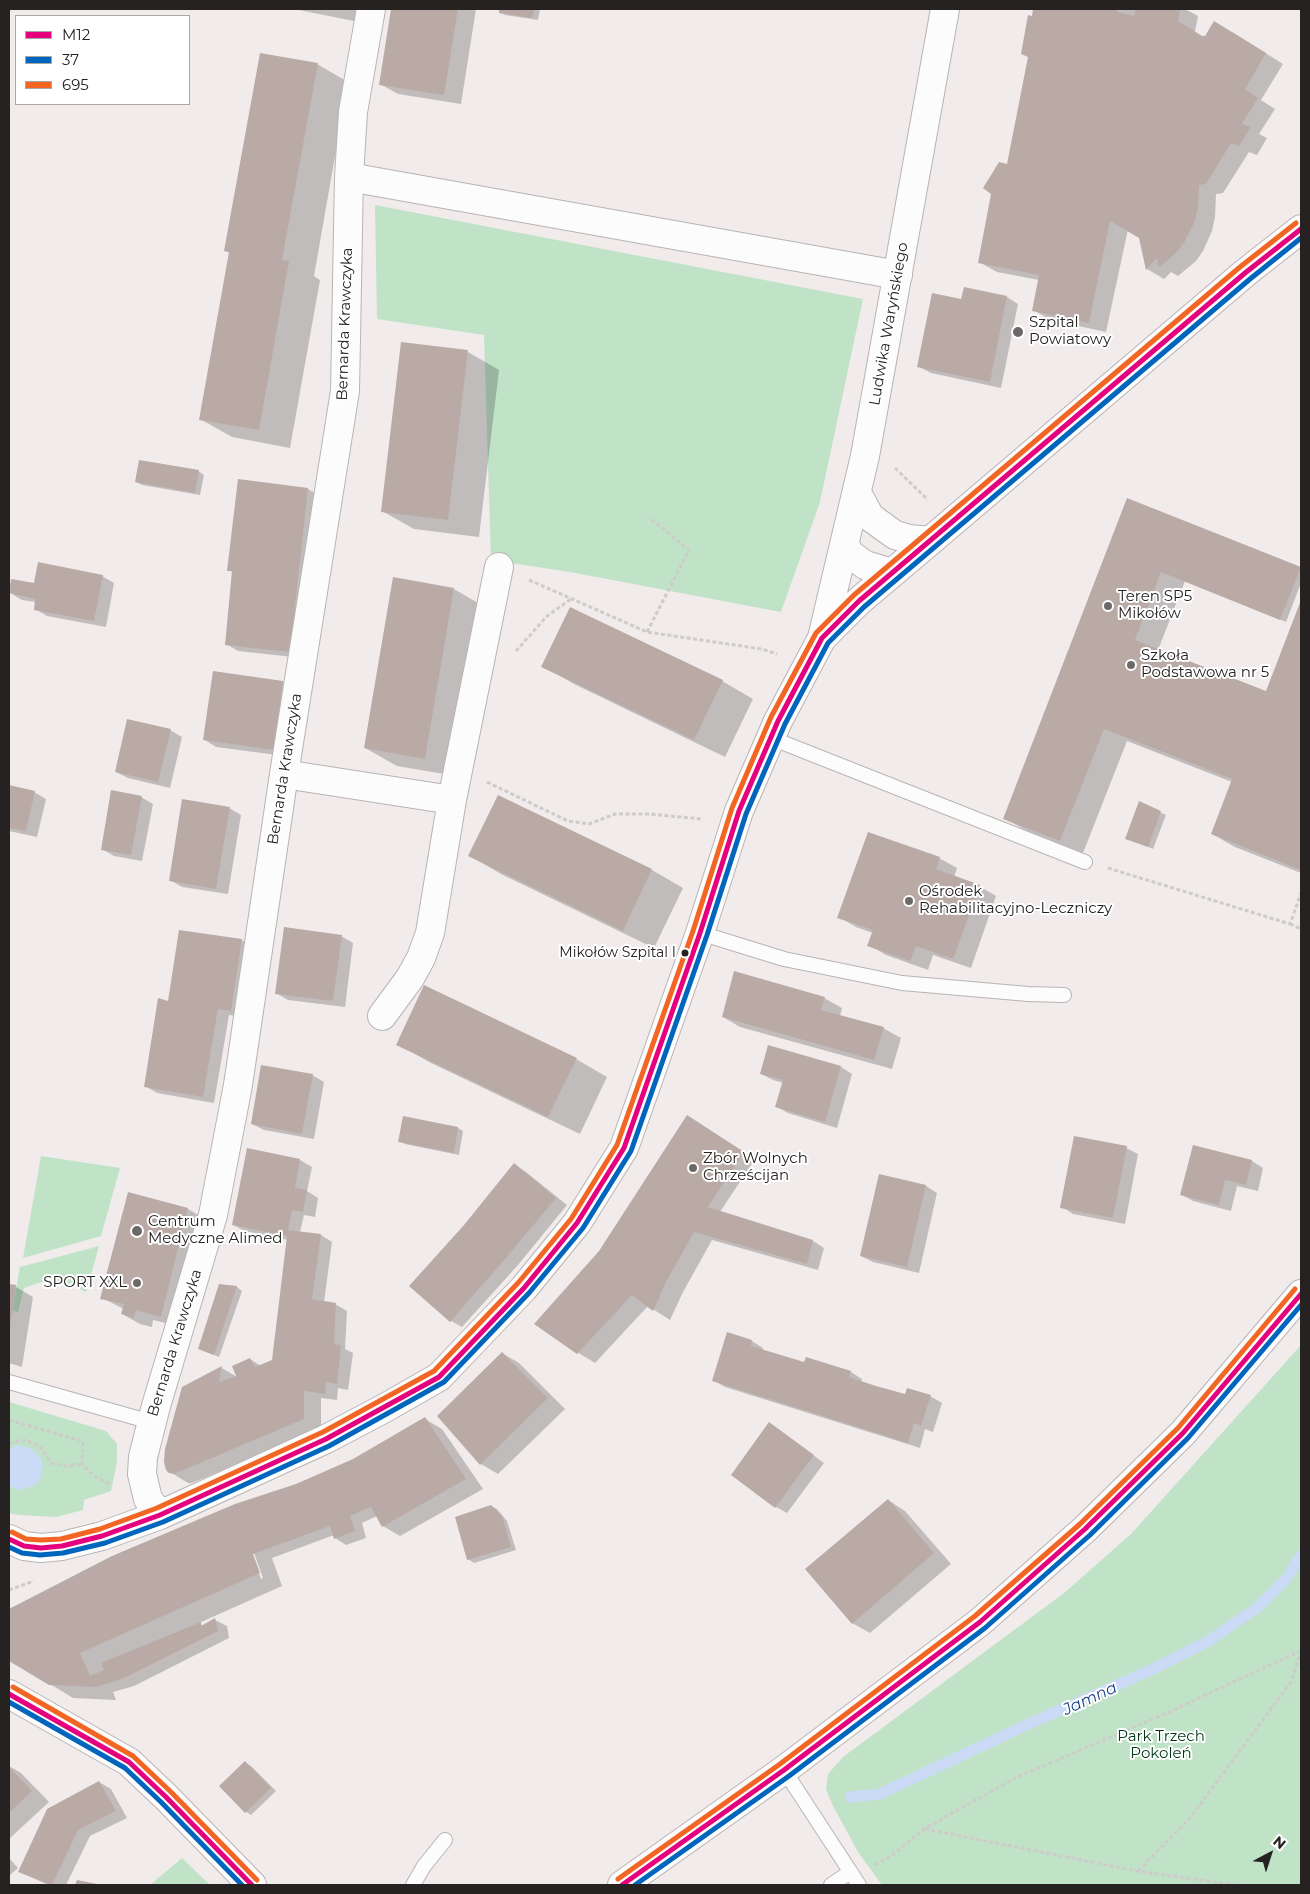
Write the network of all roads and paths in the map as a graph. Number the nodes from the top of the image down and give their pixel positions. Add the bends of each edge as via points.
1 (371, 9) edge
2 (945, 9) edge
3 (348, 177) junction
4 (1301, 228) edge
5 (898, 275) junction
6 (892, 465) dead end
7 (858, 493) junction
8 (932, 505) dead end
9 (651, 519) dead end
10 (930, 541) junction
11 (845, 545) junction
12 (499, 567) joint
13 (892, 573) junction
14 (571, 599) junction
15 (647, 632) junction
16 (822, 638) junction
17 (516, 651) dead end
18 (781, 655) dead end
19 (770, 738) junction
20 (458, 769) junction
21 (284, 774) junction
22 (452, 800) junction
23 (710, 820) dead end
24 (1085, 862) joint
25 (1301, 893) edge
26 (1290, 924) junction
27 (1301, 929) edge
28 (700, 932) junction
29 (1064, 995) dead end
30 (382, 1016) dead end
31 (1301, 1294) edge
32 (9, 1382) edge
33 (9, 1420) edge
34 (151, 1422) junction
35 (9, 1442) edge
36 (82, 1464) junction
37 (114, 1484) dead end
38 (160, 1515) junction
39 (14, 1545) edge
40 (1301, 1651) edge
41 (9, 1694) edge
42 (784, 1770) junction
43 (924, 1828) junction
44 (445, 1840) dead end
45 (1137, 1871) junction
46 (854, 1878) edge
47 (252, 1885) edge
48 (413, 1885) edge
49 (622, 1885) edge
50 (831, 1885) edge
51 (1235, 1885) edge

1 - 3 street, Bernarda Krawczyka via 353,112
2 - 5 street, Ludwika Waryńskiego
3 - 5 street
3 - 21 street, Bernarda Krawczyka via 345,391
4 - 10 street
5 - 7 street, Ludwika Waryńskiego
6 - 8 path
7 - 10 street via 870,517 895,535
7 - 11 street, Ludwika Waryńskiego
9 - 15 path via 689,550
10 - 13 street
11 - 13 street via 850,554 865,565
11 - 16 street, Ludwika Waryńskiego
12 - 14 path
12 - 20 street
13 - 16 street
14 - 15 path
14 - 17 path via 547,616
15 - 18 path via 762,649
16 - 19 street
19 - 24 lane
19 - 28 street via 739,811
20 - 22 street
20 - 23 path via 568,821 589,824 615,814
21 - 22 street
21 - 34 street, Bernarda Krawczyka via 238,1085 213,1215
22 - 30 street via 430,933 410,978
24 - 26 path
25 - 26 path
26 - 27 path
28 - 29 lane via 784,959 902,983
28 - 38 street via 624,1148 578,1223 524,1288 439,1377 326,1439
31 - 42 street via 1183,1433 1085,1529 980,1622
32 - 34 lane
33 - 36 path via 83,1441
34 - 38 street, Bernarda Krawczyka via 142,1474 148,1499
35 - 36 path via 25,1440 35,1444 51,1463 65,1466
36 - 37 path via 94,1476
38 - 39 street via 102,1536 62,1546
40 - 43 path via 1014,1778
40 - 45 path via 1290,1682 1202,1802
41 - 47 street via 129,1762
42 - 46 lane
42 - 49 street
43 - 45 path
43 - 46 path via 891,1856
44 - 48 lane
45 - 51 path
46 - 50 lane

